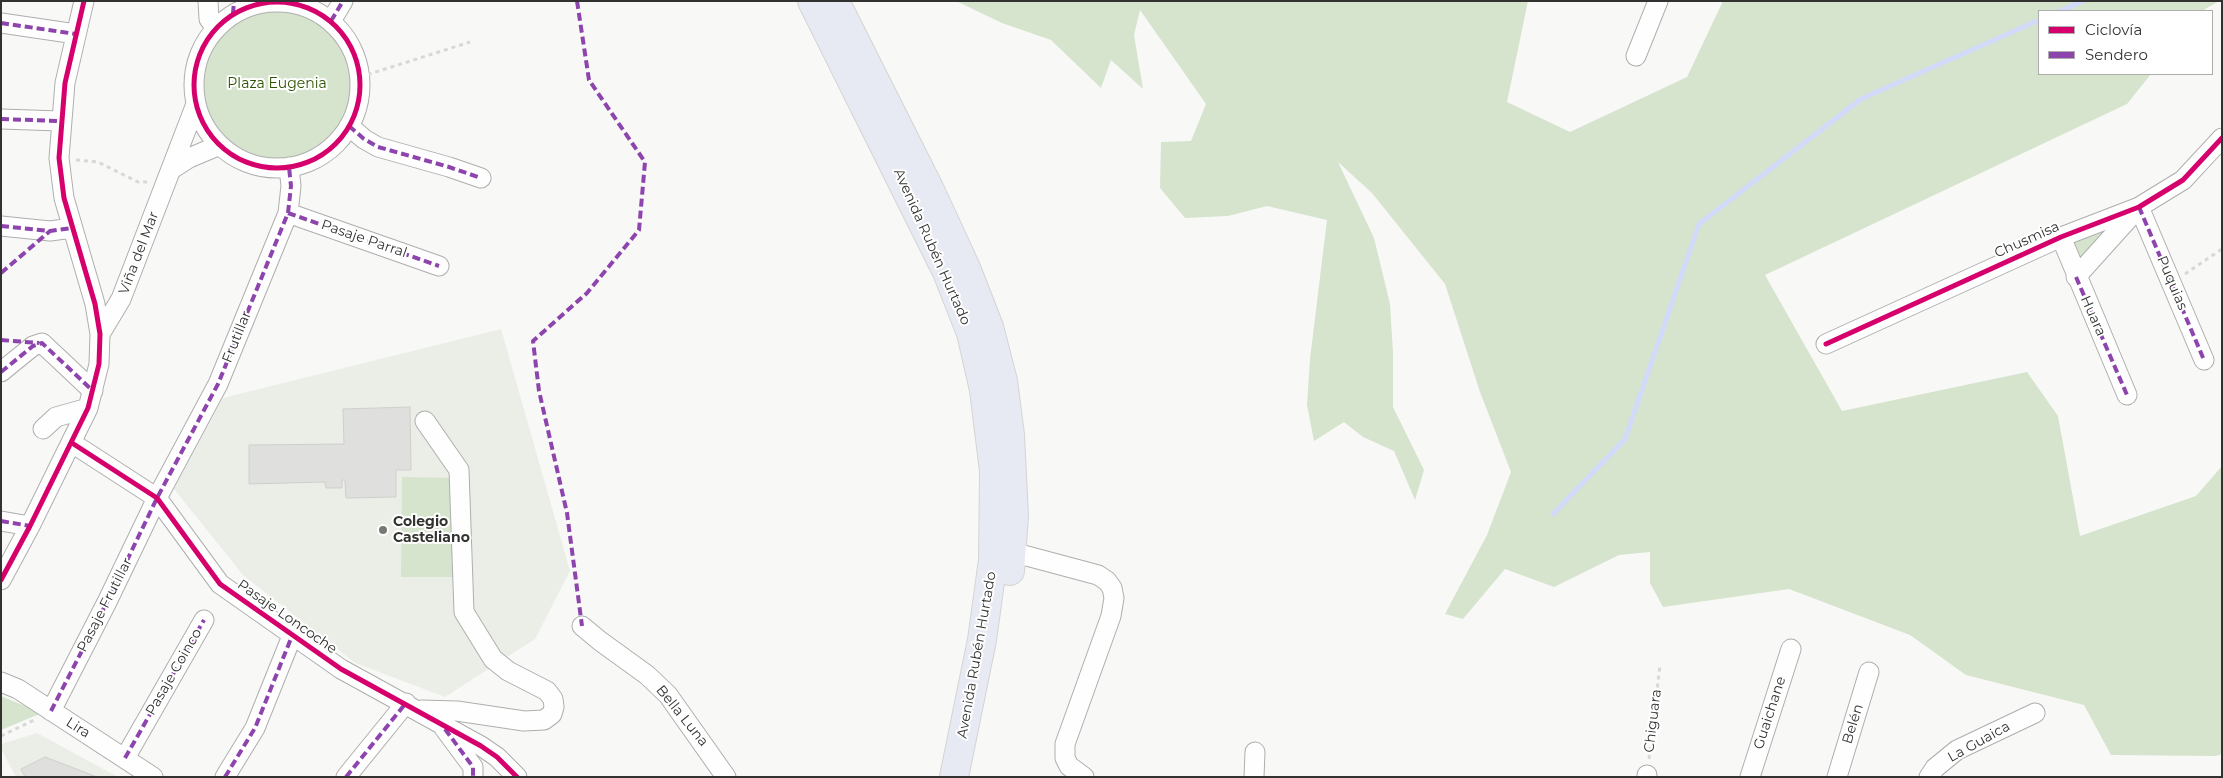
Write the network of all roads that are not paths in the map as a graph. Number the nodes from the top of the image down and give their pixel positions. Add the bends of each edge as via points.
1 (84, 1) edge
2 (208, 1) edge
3 (343, 1) edge
4 (812, 1) edge
5 (835, 1) edge
6 (1658, 1) edge
7 (234, 8) edge
8 (331, 21) junction
9 (1, 23) edge
10 (216, 28) junction
11 (76, 34) junction
12 (1636, 56) dead end
13 (196, 104) junction
14 (1, 119) edge
15 (60, 121) junction
16 (349, 126) junction
17 (2222, 138) edge
18 (220, 145) junction
19 (289, 167) junction
20 (169, 176) junction
21 (481, 178) dead end
22 (2139, 207) junction
23 (288, 213) junction
24 (1, 226) edge
25 (72, 228) junction
26 (2060, 237) junction
27 (439, 266) dead end
28 (2076, 276) junction
29 (100, 334) junction
30 (1826, 344) dead end
31 (2204, 360) dead end
32 (1, 372) edge
33 (2127, 395) dead end
34 (91, 399) junction
35 (425, 421) dead end
36 (43, 430) dead end
37 (72, 443) junction
38 (157, 498) junction
39 (1, 521) edge
40 (30, 526) junction
41 (1012, 552) junction
42 (1, 580) edge
43 (204, 620) dead end
44 (582, 626) dead end
45 (292, 636) junction
46 (1791, 649) dead end
47 (1869, 672) dead end
48 (1, 682) edge
49 (412, 706) junction
50 (51, 711) junction
51 (2035, 713) dead end
52 (440, 723) junction
53 (1255, 752) dead end
54 (125, 758) junction
55 (152, 777) edge
56 (225, 777) edge
57 (346, 777) edge
58 (473, 777) edge
59 (516, 777) edge
60 (726, 777) edge
61 (954, 777) edge
62 (972, 777) edge
63 (1084, 777) edge
64 (1254, 777) edge
65 (1750, 777) edge
66 (1837, 777) edge
67 (1929, 777) edge

1 - 11 street
2 - 10 street via 209,19
3 - 8 street
4 - 61 highway, Avenida Rubén Hurtado via 920,214 957,296 976,352 988,408 995,494 991,580
5 - 41 highway, Avenida Rubén Hurtado via 930,188 989,327 1003,381 1010,435 1014,516
6 - 12 street
7 - 8 street via 283,2 308,8
7 - 10 street
8 - 16 street via 355,56 360,77 358,102
9 - 11 street
10 - 13 street via 201,51 194,77
11 - 15 street
13 - 18 street via 205,126
13 - 20 street, Viña del Mar
14 - 15 street
15 - 25 street via 59,158
16 - 19 street via 334,146 313,160
16 - 21 street via 378,147
17 - 22 street, Chusmisa via 2183,180
18 - 19 street via 252,164
18 - 20 street via 189,158
19 - 23 street, Frutillar
20 - 29 street, Viña del Mar via 121,299
22 - 26 street, Chusmisa
22 - 28 street, Chusmisa
22 - 31 street, Puquias
23 - 27 street, Pasaje Parral
23 - 38 street, Frutillar via 218,384
24 - 25 street via 50,231
25 - 29 street via 88,276
26 - 28 street, Huara
26 - 30 street, Chusmisa
28 - 33 street, Huara
29 - 34 street
32 - 34 street via 33,346 42,343
34 - 36 street via 56,417
34 - 37 street
35 - 49 street via 459,470 464,612 493,659 508,671 547,691 554,707 552,714 544,720 524,721
37 - 38 street, Pasaje Loncoche
37 - 40 street
38 - 45 street, Pasaje Loncoche via 220,584
38 - 50 street, Pasaje Frutillar
39 - 40 street
40 - 42 street
41 - 62 highway, Avenida Rubén Hurtado via 1005,613
41 - 63 street via 1098,575 1112,588 1111,616 1065,744 1065,758 1069,766
43 - 54 street, Pasaje Coinco
44 - 60 street, Bella Luna via 668,694
45 - 49 street, Pasaje Loncoche via 341,669
45 - 56 street via 255,728
46 - 65 street, Guaichane
47 - 66 street, Belén
48 - 50 street, Lira
49 - 52 street, Pasaje Loncoche
49 - 57 street
50 - 54 street, Lira
51 - 67 street, La Guaica via 1957,750
52 - 58 street via 473,767
52 - 59 street, Pasaje Loncoche via 497,757
53 - 64 street
54 - 55 street, Lira

